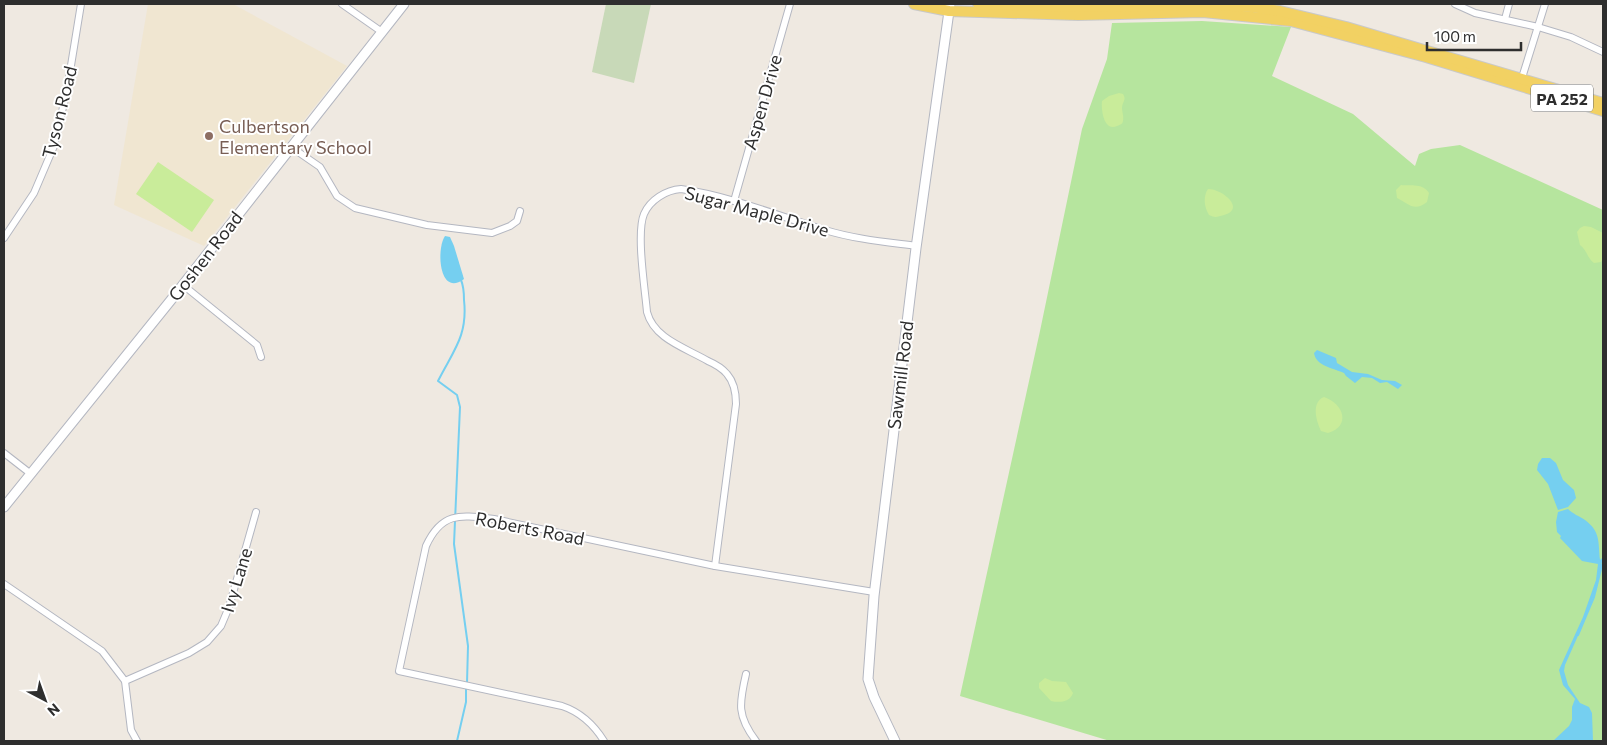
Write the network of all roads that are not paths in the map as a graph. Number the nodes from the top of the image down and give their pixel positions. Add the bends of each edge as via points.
1 (81, 4) edge
2 (342, 4) edge
3 (404, 4) edge
4 (790, 4) edge
5 (914, 4) edge
6 (978, 4) edge
7 (1455, 4) edge
8 (1509, 4) edge
9 (1545, 4) edge
10 (950, 7) edge
11 (1505, 19) junction
12 (1538, 27) junction
13 (382, 32) junction
14 (1603, 52) edge
15 (1521, 82) junction
16 (1603, 103) edge
17 (1603, 111) edge
18 (291, 147) junction
19 (734, 201) junction
20 (520, 211) dead end
21 (4, 238) edge
22 (916, 246) junction
23 (183, 285) junction
24 (261, 357) dead end
25 (4, 453) edge
26 (30, 474) junction
27 (4, 507) edge
28 (256, 512) dead end
29 (715, 566) junction
30 (4, 584) edge
31 (874, 592) junction
32 (746, 674) dead end
33 (125, 681) junction
34 (137, 741) edge
35 (604, 741) edge
36 (756, 741) edge
37 (895, 741) edge

1 - 21 street, Tyson Road via 54,146 34,193
2 - 13 street
3 - 13 street, Goshen Road
4 - 19 street, Aspen Drive
5 - 10 main road, PA 252
6 - 15 main road, PA 252 via 1068,7 1212,4 1280,11 1346,27
7 - 11 street via 1475,13
8 - 11 street
9 - 12 street
10 - 15 main road, PA 252 via 1078,15 1203,12 1291,21
10 - 22 street, Sawmill Road
11 - 12 street
12 - 14 street via 1571,37
12 - 15 street
13 - 18 street, Goshen Road
15 - 16 main road, PA 252
15 - 17 main road, PA 252
18 - 20 street via 320,167 337,196 355,208 427,226 492,233 510,226
18 - 23 street, Goshen Road
19 - 22 street, Sugar Maple Drive via 828,231
19 - 29 street, Sugar Maple Drive via 672,189 649,207 640,230 649,321 660,334 719,366 728,374 736,393
22 - 31 street, Sawmill Road
23 - 24 street via 257,345
23 - 26 street, Goshen Road
25 - 26 street
26 - 27 street, Goshen Road
28 - 33 street, Ivy Lane via 221,626 207,642 189,653
29 - 31 street, Roberts Road
29 - 35 street, Roberts Road via 470,516 442,523 432,533 426,546 399,671 571,709 592,725
30 - 33 street via 102,650
31 - 37 street, Sawmill Road via 868,679
32 - 36 street via 740,699 741,710 743,720
33 - 34 street via 131,730

